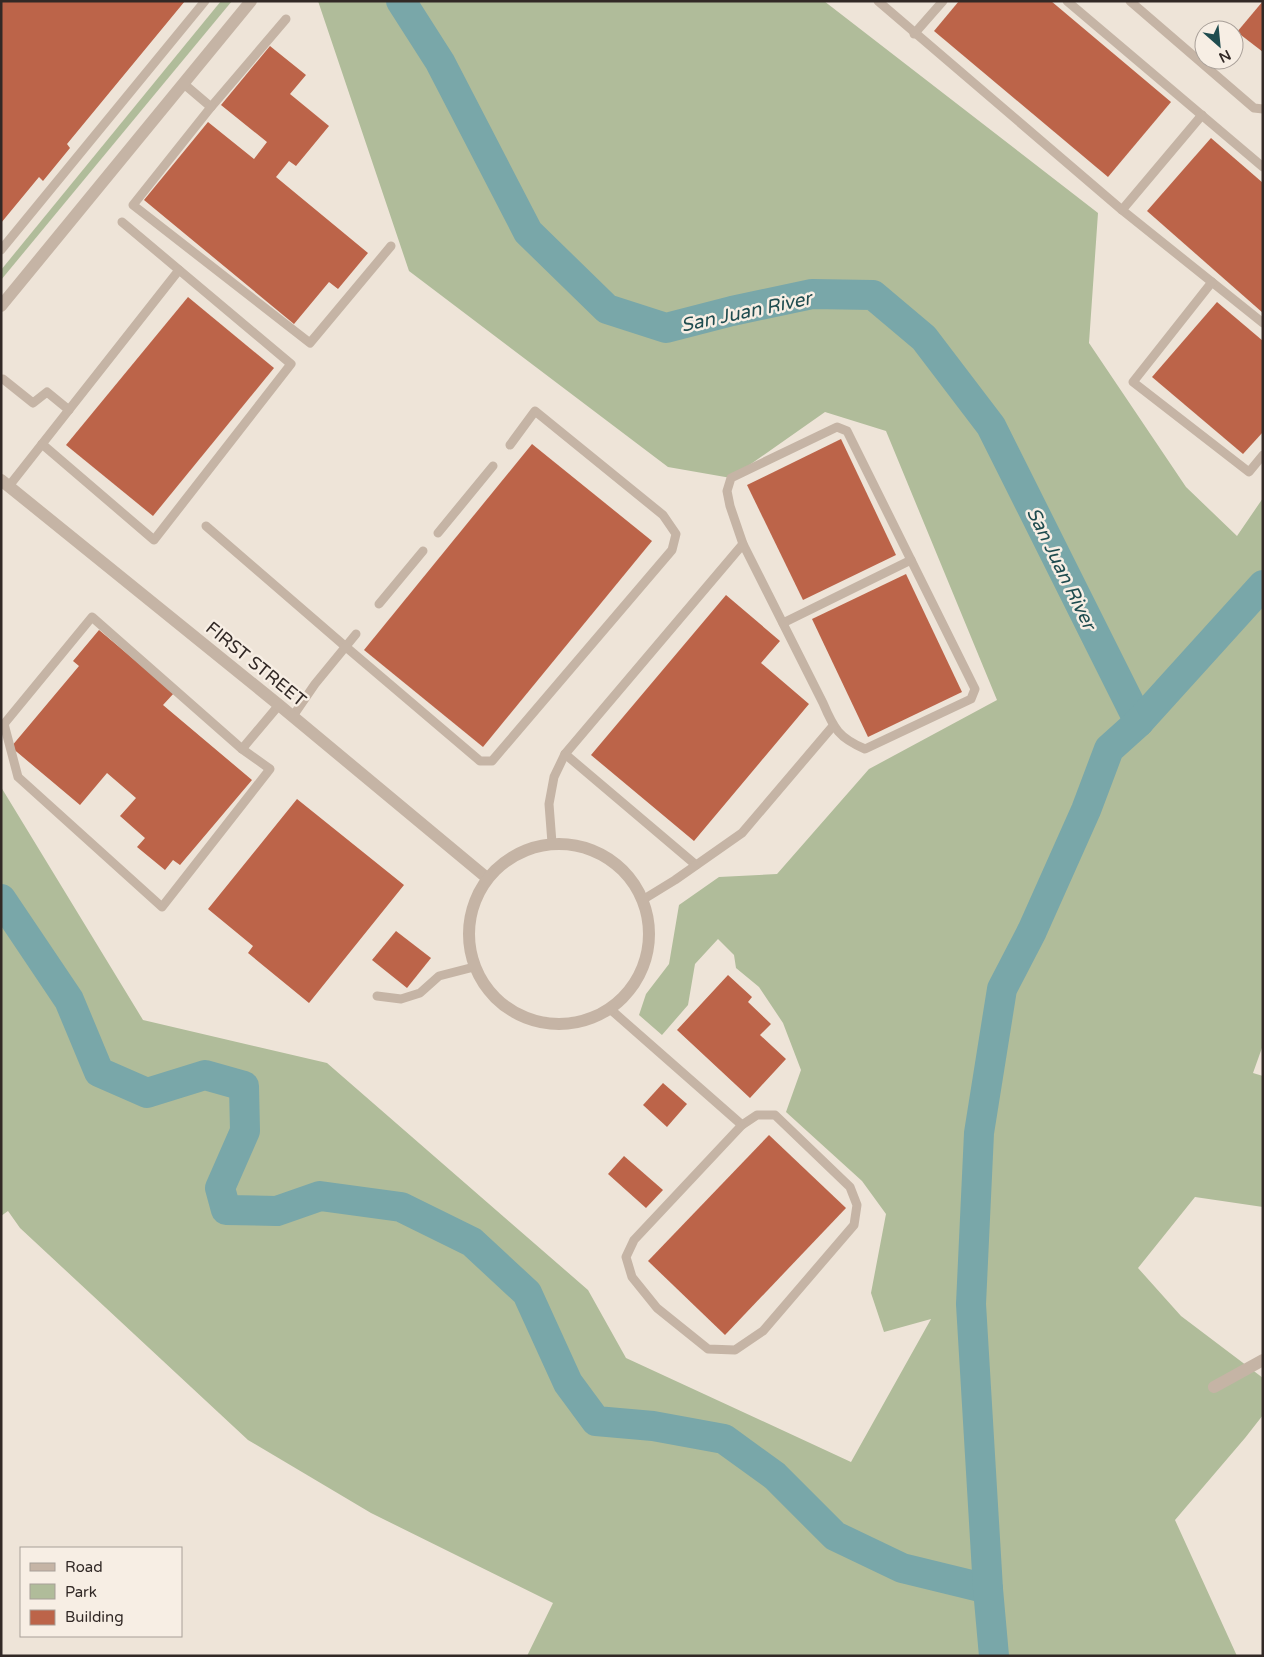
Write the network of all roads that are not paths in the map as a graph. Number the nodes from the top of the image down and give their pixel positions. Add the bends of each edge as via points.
1 (205, 1) edge
2 (251, 1) edge
3 (878, 1) edge
4 (942, 1) edge
5 (1067, 1) edge
6 (1130, 1) edge
7 (286, 19) dead end
8 (914, 34) junction
9 (184, 84) junction
10 (211, 107) junction
11 (1263, 109) edge
12 (1202, 115) junction
13 (1263, 167) edge
14 (1122, 210) junction
15 (122, 222) dead end
16 (390, 246) dead end
17 (1, 250) edge
18 (179, 270) junction
19 (1212, 282) junction
20 (1, 306) edge
21 (1263, 323) edge
22 (3, 378) dead end
23 (69, 410) junction
24 (42, 444) junction
25 (510, 445) dead end
26 (1263, 455) edge
27 (493, 466) dead end
28 (5, 483) edge
29 (206, 526) dead end
30 (438, 533) dead end
31 (743, 544) junction
32 (423, 551) dead end
33 (911, 560) junction
34 (379, 604) dead end
35 (782, 623) junction
36 (356, 634) dead end
37 (346, 647) junction
38 (279, 705) junction
39 (293, 716) junction
40 (833, 726) junction
41 (242, 749) junction
42 (565, 754) junction
43 (552, 843) junction
44 (696, 865) junction
45 (487, 878) junction
46 (644, 899) junction
47 (474, 967) junction
48 (377, 996) dead end
49 (610, 1009) junction
50 (742, 1125) junction
51 (1263, 1360) edge
52 (1214, 1387) dead end

1 - 17 lane
2 - 9 street
3 - 8 lane
4 - 8 lane
5 - 12 lane
6 - 11 lane via 1254,108
7 - 10 lane
8 - 14 lane
9 - 10 lane
9 - 20 street
10 - 16 lane via 133,205 310,343
12 - 13 lane
12 - 14 lane
14 - 19 lane
15 - 18 lane
18 - 23 lane
18 - 24 lane via 292,364 154,540
19 - 21 lane
19 - 26 lane via 1133,382 1249,472
22 - 23 lane via 33,403 47,392
23 - 24 lane
24 - 28 lane
25 - 37 lane via 535,411 663,515 676,534 672,550 492,761 480,761
27 - 30 lane
28 - 38 street, FIRST STREET
29 - 37 lane
31 - 33 lane via 727,491 731,478 837,426 847,431
31 - 35 lane
31 - 42 lane
32 - 34 lane
33 - 35 lane
33 - 40 lane via 975,688 972,699 866,749 849,742
35 - 40 lane
36 - 37 lane
37 - 39 lane
38 - 39 street, FIRST STREET
38 - 41 lane
39 - 45 street, FIRST STREET
40 - 44 lane via 742,832
41 - 41 lane via 270,769 162,907 18,777 4,724 92,616
42 - 43 lane via 554,777 549,804
42 - 44 lane
43 - 45 street via 516,854
43 - 46 street via 590,848 607,858 623,868
44 - 46 lane
45 - 47 street via 468,921
46 - 49 street via 651,940 638,979
47 - 48 lane via 440,976 420,993 401,999
47 - 49 street via 491,995 517,1015 548,1024 581,1022
49 - 50 lane
50 - 50 lane via 634,1240 626,1257 632,1277 657,1308 708,1349 735,1350 763,1330 854,1225 857,1205 850,1187 775,1115 757,1115
51 - 52 street

